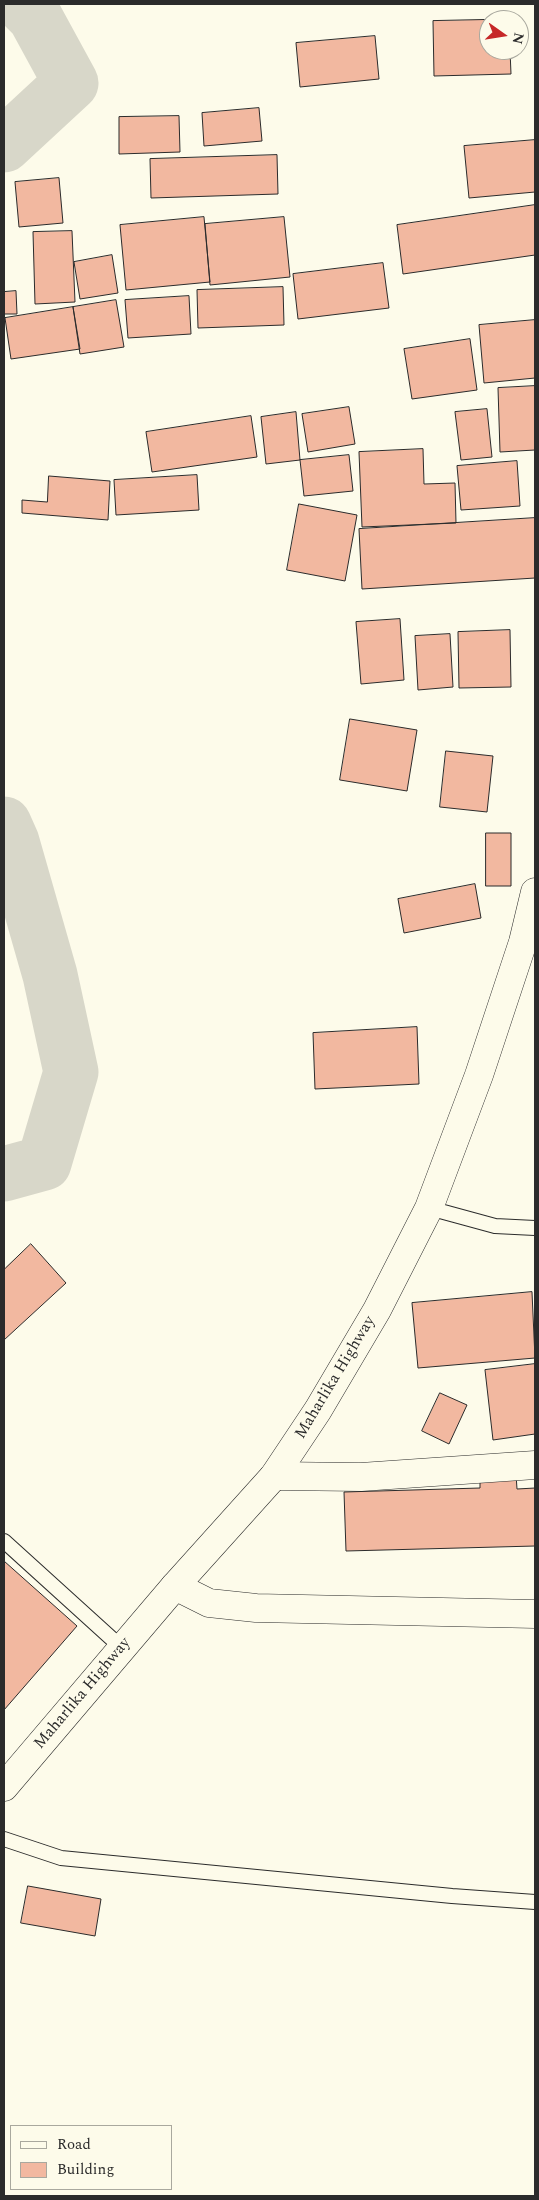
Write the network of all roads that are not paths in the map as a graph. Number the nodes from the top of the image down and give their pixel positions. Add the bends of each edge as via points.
1 (535, 892) edge
2 (429, 1208) junction
3 (535, 1228) edge
4 (535, 1465) edge
5 (274, 1476) junction
6 (4, 1541) edge
7 (175, 1586) junction
8 (535, 1614) edge
9 (122, 1648) junction
10 (4, 1787) edge
11 (4, 1839) edge
12 (535, 1902) edge

1 - 2 main road, Maharlika Highway via 523,942 479,1075
2 - 3 lane via 495,1226
2 - 5 main road, Maharlika Highway via 377,1310 318,1410
4 - 5 main road via 361,1477
5 - 7 main road, Maharlika Highway
6 - 9 lane
7 - 8 main road via 209,1603 256,1608
7 - 9 main road, Maharlika Highway
9 - 10 main road, Maharlika Highway
11 - 12 lane via 61,1858

